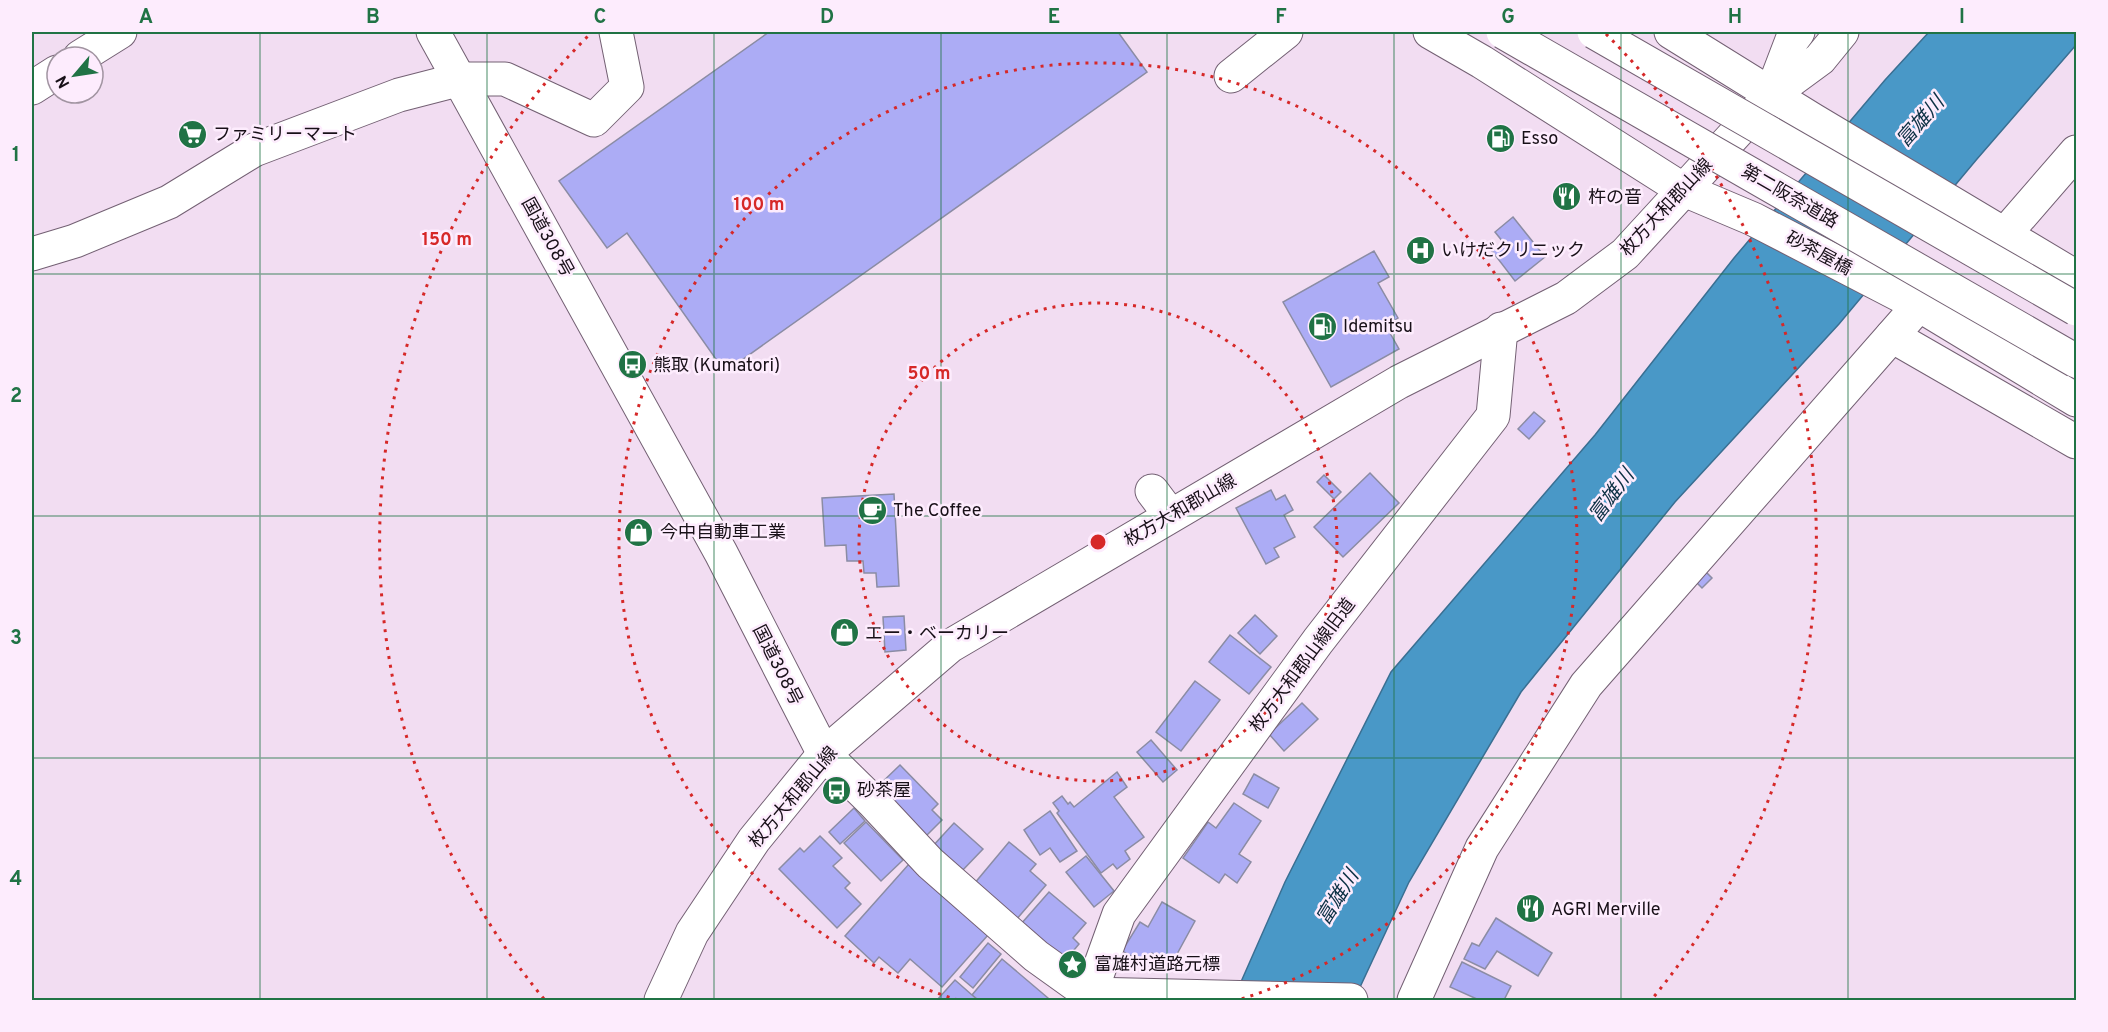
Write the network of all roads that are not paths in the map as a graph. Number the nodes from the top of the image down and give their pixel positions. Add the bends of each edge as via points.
1 (120, 32) edge
2 (433, 32) edge
3 (616, 32) edge
4 (1286, 32) edge
5 (1430, 32) edge
6 (1503, 32) edge
7 (1594, 32) edge
8 (1671, 32) edge
9 (1798, 32) edge
10 (1842, 32) edge
11 (99, 45) edge
12 (1231, 76) dead end
13 (461, 79) junction
14 (45, 80) edge
15 (32, 88) edge
16 (1771, 95) junction
17 (2076, 152) edge
18 (1682, 189) junction
19 (2004, 235) junction
20 (32, 255) edge
21 (2076, 277) edge
22 (1919, 305) junction
23 (2076, 309) edge
24 (1501, 329) junction
25 (1892, 336) junction
26 (2076, 362) edge
27 (2076, 400) edge
28 (2076, 442) edge
29 (824, 754) junction
30 (1089, 997) edge
31 (661, 1000) edge
32 (1351, 1000) edge
33 (1414, 1000) edge

1 - 11 main road
2 - 13 main road, 国道308号
3 - 13 main road via 627,87 594,120 505,79
4 - 12 main road
5 - 18 main road, 砂茶屋橋
6 - 26 main road, 第二阪奈道路, bridge
7 - 23 main road, bridge
8 - 16 main road
9 - 16 main road, 枚方大和郡山線 via 1791,40
10 - 16 main road, 枚方大和郡山線 via 1820,59
13 - 20 main road via 399,95 254,150 168,202
13 - 29 main road, 国道308号 via 683,463 721,553
14 - 15 main road
16 - 18 main road, 枚方大和郡山線
16 - 19 main road
17 - 19 main road
18 - 22 main road, 砂茶屋橋 via 1753,219
18 - 24 main road, 枚方大和郡山線 via 1625,254 1566,298
19 - 21 main road
22 - 25 main road
22 - 27 main road, 砂茶屋橋
24 - 29 main road, 枚方大和郡山線 via 1161,503 950,646
24 - 30 main road, 枚方大和郡山線旧道 via 1493,416 1318,641 1119,914
25 - 28 main road
25 - 33 main road via 1586,685 1482,848
29 - 30 main road, 国道308号 via 930,863
29 - 31 main road, 枚方大和郡山線 via 754,840 692,933
30 - 32 main road

